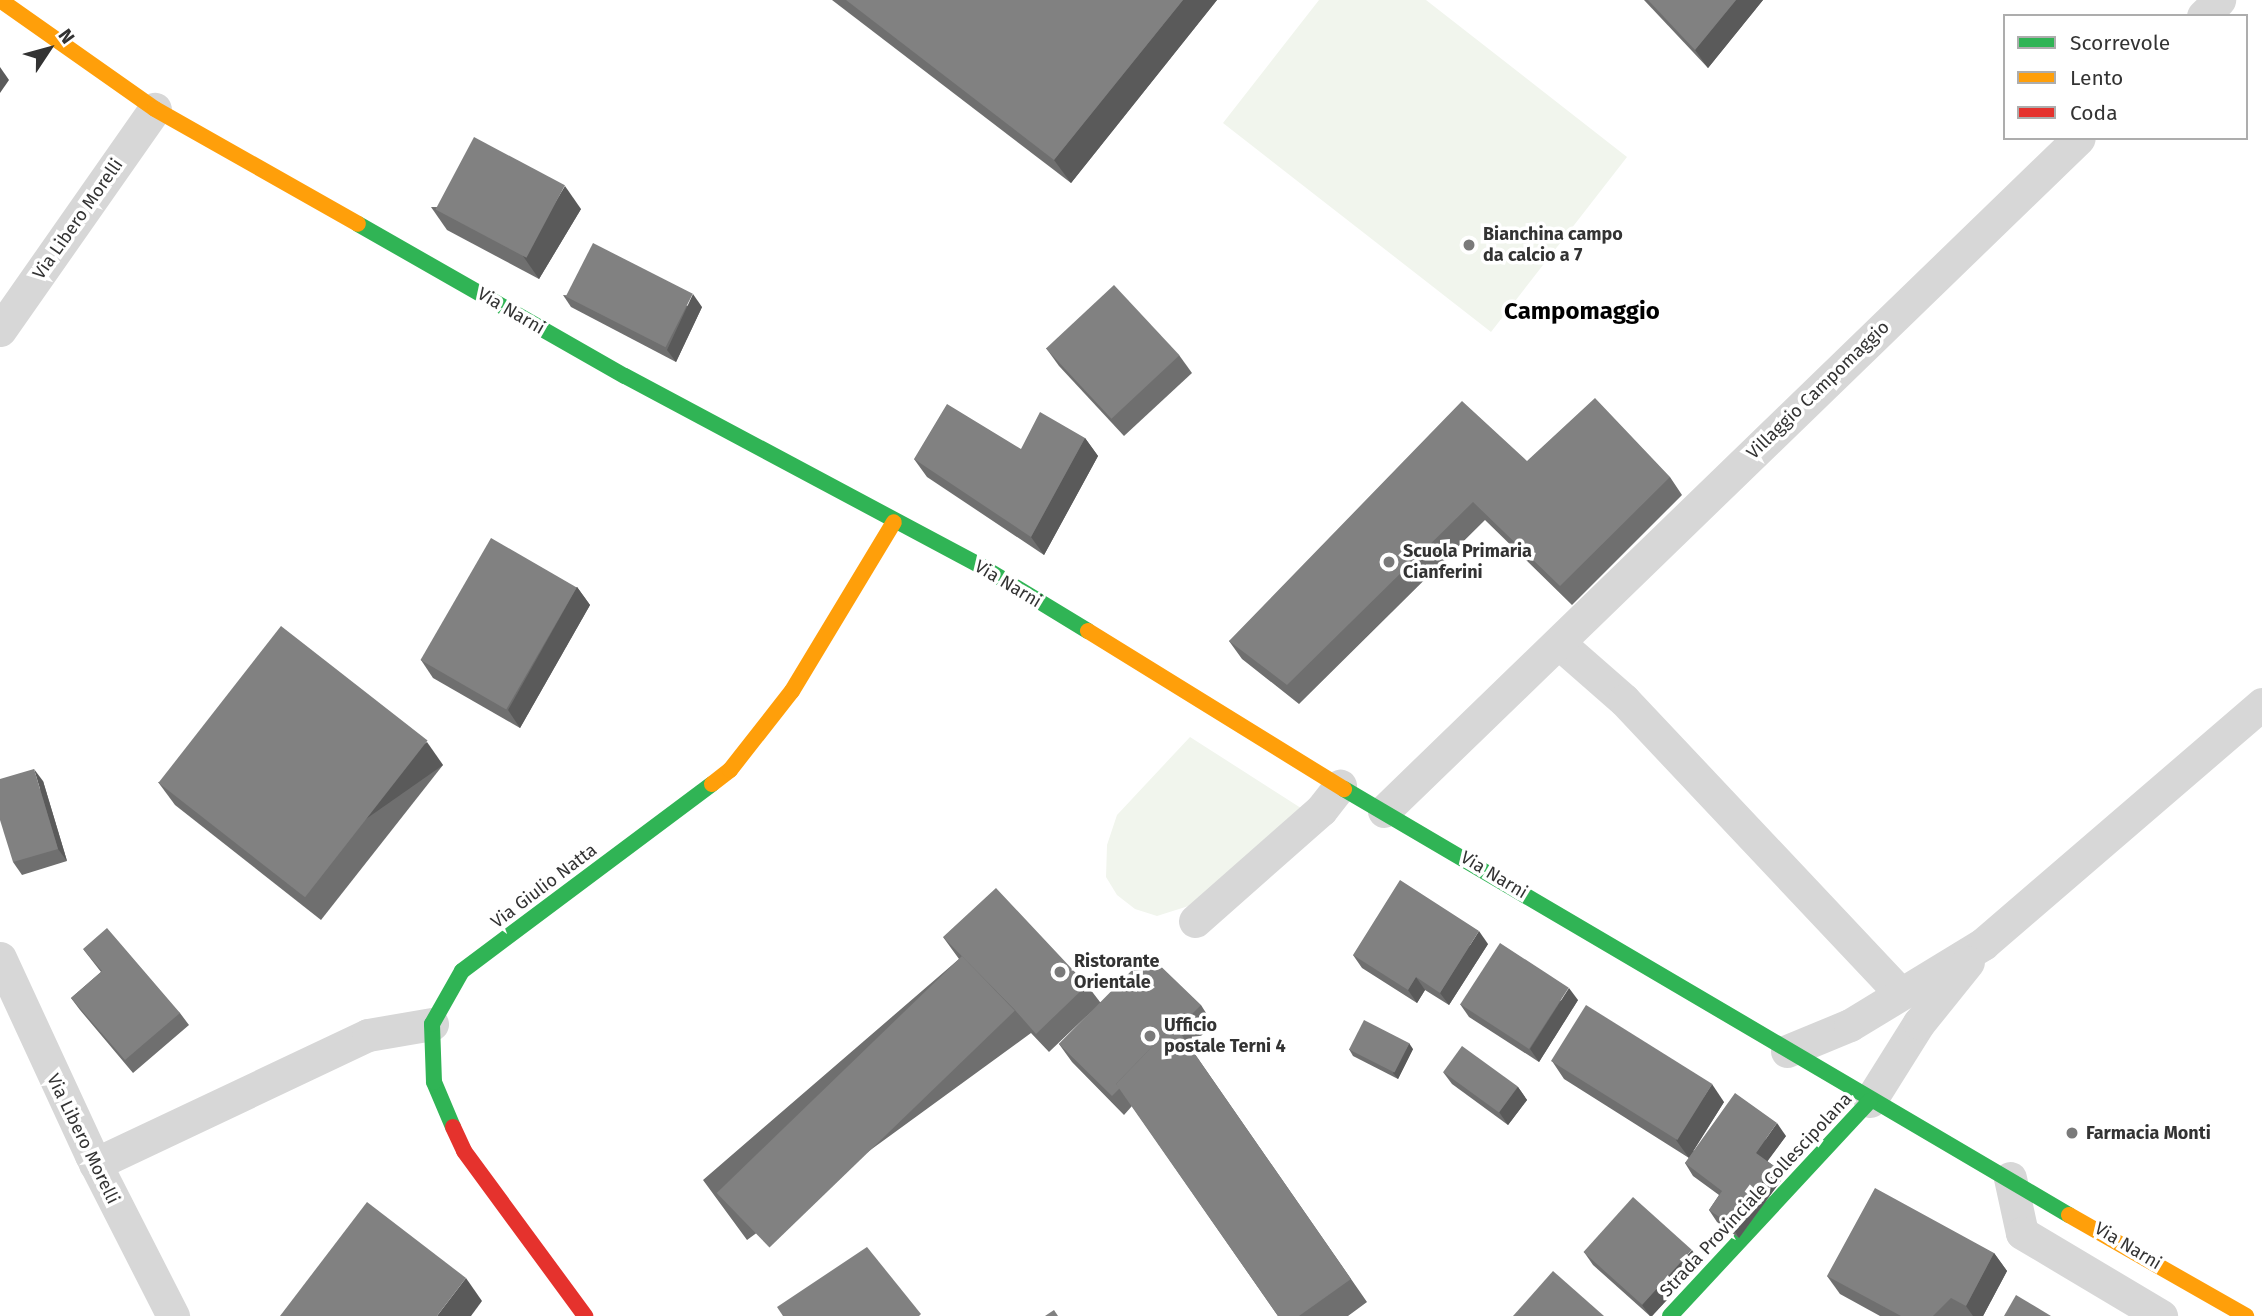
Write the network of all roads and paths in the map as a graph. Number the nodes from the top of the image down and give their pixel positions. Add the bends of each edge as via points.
1 (0, 0) edge
2 (2219, 0) edge
3 (2205, 14) edge
4 (155, 109) junction
5 (2077, 140) edge
6 (0, 330) edge
7 (894, 522) junction
8 (1560, 644) junction
9 (2262, 704) edge
10 (1340, 786) junction
11 (1384, 811) junction
12 (1195, 921) dead end
13 (1983, 944) junction
14 (0, 958) edge
15 (1900, 993) junction
16 (432, 1024) junction
17 (1787, 1051) junction
18 (1870, 1101) junction
19 (95, 1164) junction
20 (2010, 1178) junction
21 (173, 1316) edge
22 (585, 1316) edge
23 (1670, 1316) edge
24 (2161, 1316) edge
25 (2246, 1316) edge

1 - 4 main road, Via Narni
2 - 3 street
4 - 6 street, Via Libero Morelli
4 - 7 main road, Via Narni via 625,376
5 - 8 street, Villaggio Campomaggio
7 - 10 main road, Via Narni via 986,569
7 - 16 main road, Via Giulio Natta via 792,691 730,770 463,971
8 - 11 street, Villaggio Campomaggio
8 - 15 street via 1624,700
9 - 13 street
10 - 11 main road, Via Narni
10 - 12 street via 1321,810
11 - 17 main road, Via Narni
13 - 15 street
13 - 18 street via 1919,1023
14 - 19 street, Via Libero Morelli
15 - 17 street via 1850,1025
16 - 19 street via 368,1035
16 - 22 main road via 433,1082 464,1151
17 - 18 main road, Via Narni
18 - 20 main road, Via Narni
18 - 23 main road, Strada Provinciale Collescipolana
19 - 21 street, Via Libero Morelli
20 - 24 street via 2022,1233
20 - 25 main road, Via Narni

